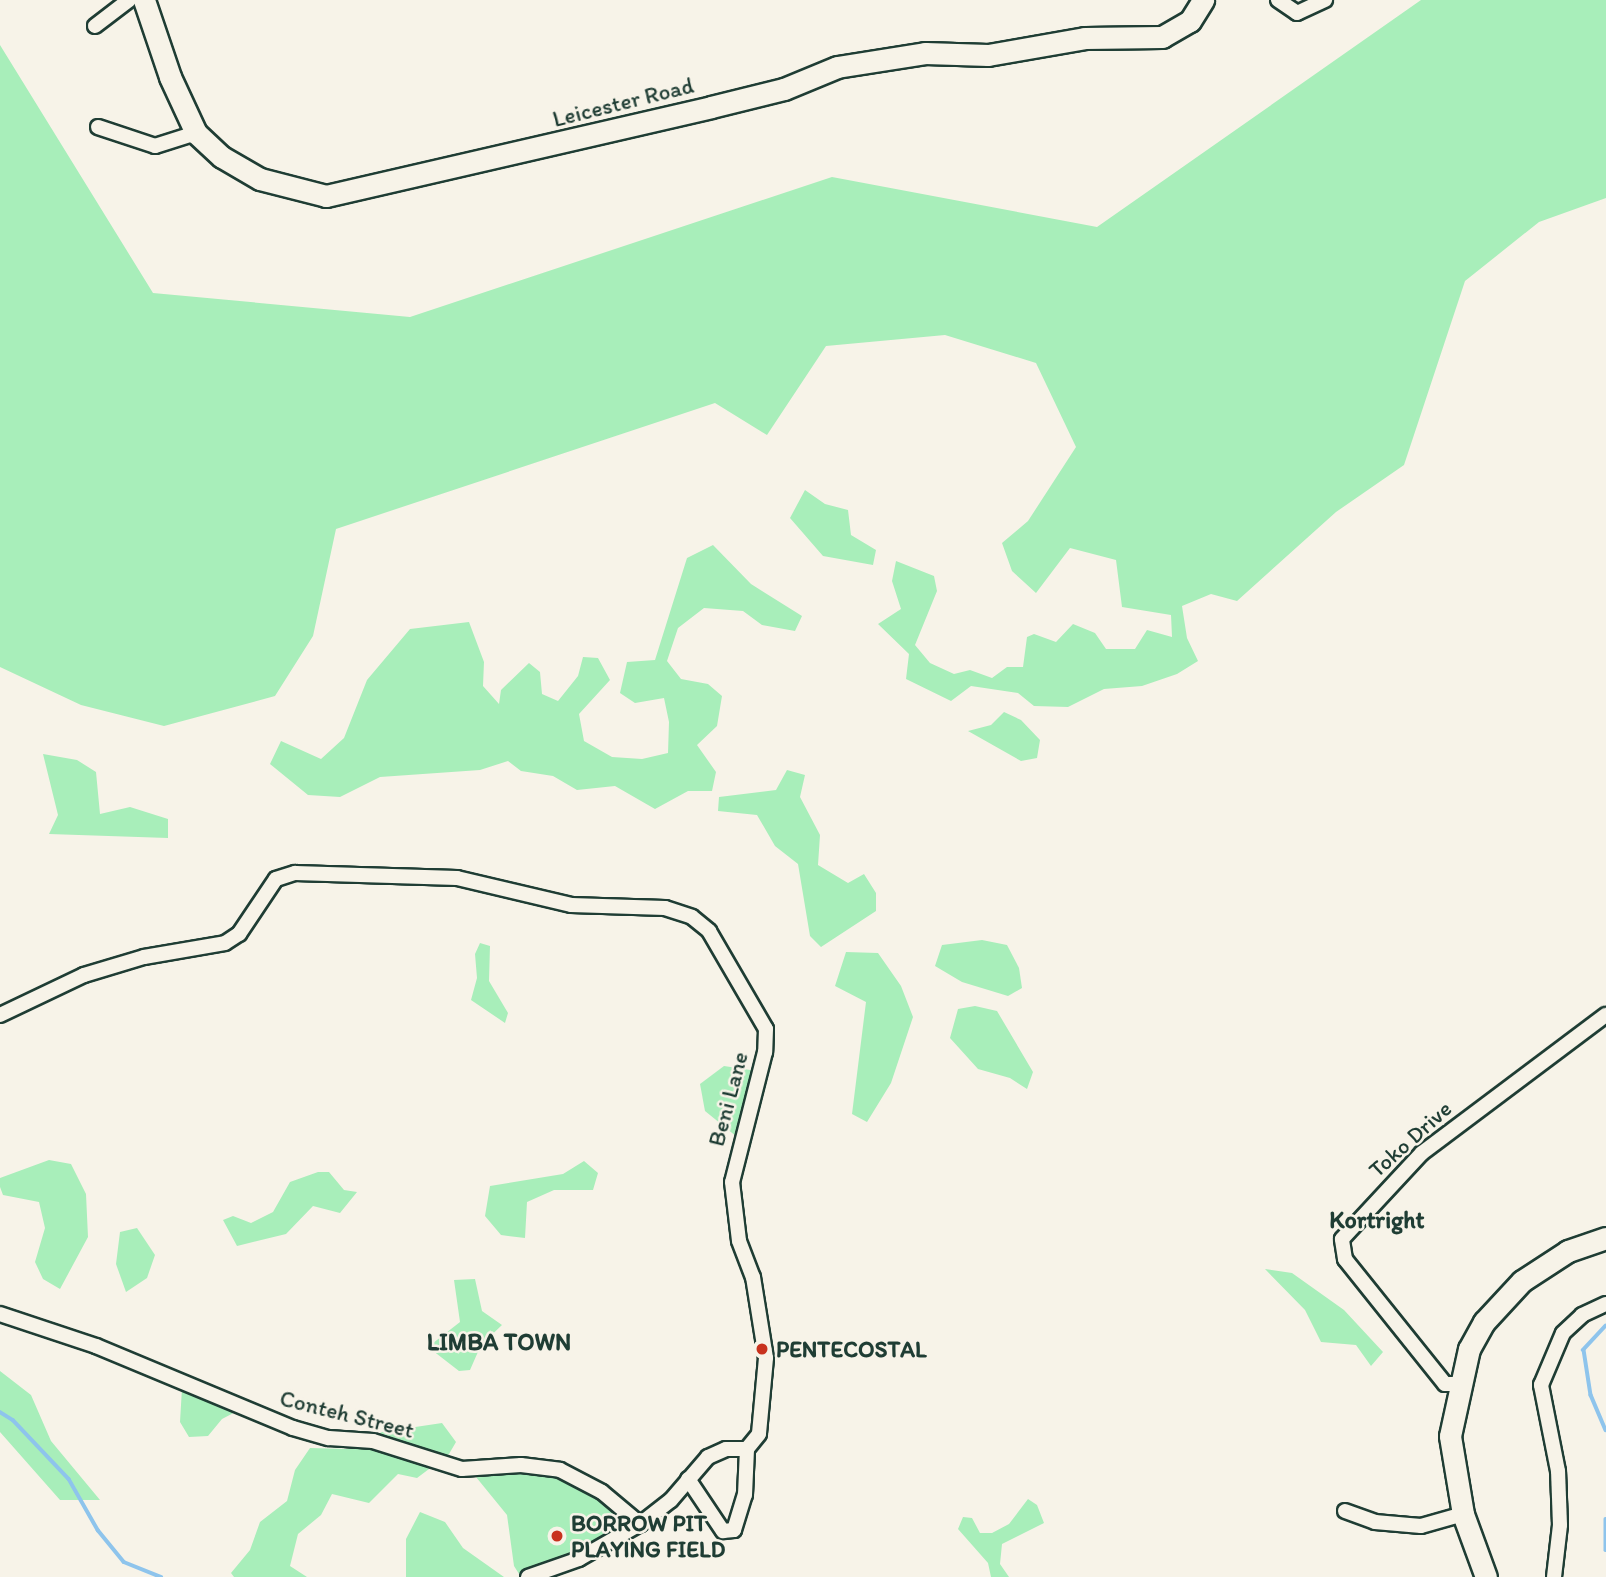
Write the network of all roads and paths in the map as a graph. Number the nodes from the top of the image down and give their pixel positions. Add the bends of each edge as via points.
1 (129, 0) edge
2 (144, 0) edge
3 (1203, 0) edge
4 (1278, 0) edge
5 (1325, 0) edge
6 (95, 26) dead end
7 (99, 127) dead end
8 (196, 133) junction
9 (0, 1015) edge
10 (1606, 1015) edge
11 (1606, 1238) edge
12 (1606, 1304) edge
13 (0, 1314) edge
14 (1460, 1384) junction
15 (747, 1449) junction
16 (688, 1479) junction
17 (1345, 1511) dead end
18 (1463, 1514) junction
19 (640, 1524) junction
20 (528, 1577) edge
21 (1486, 1577) edge
22 (1554, 1577) edge

1 - 6 street
2 - 8 street, Leicester Road via 170,77
3 - 8 street, Leicester Road via 1190,21 1162,37 1085,38 988,55 925,52 837,67 784,89 335,196 300,193 260,179 222,157
4 - 5 street via 1297,13
7 - 8 street via 155,146
9 - 15 street, Beni Lane via 84,975 144,957 225,943 239,934 276,879 295,873 457,878 571,905 665,908 692,916 709,931 766,1028 765,1052 733,1174 739,1241 753,1277 766,1358 759,1434
10 - 14 street, Toko Drive via 1422,1153 1342,1239 1345,1259 1445,1384
11 - 14 street via 1569,1251 1522,1281 1484,1322 1469,1349
12 - 22 street via 1582,1315 1563,1333 1541,1385 1558,1472 1560,1525
13 - 19 street, Conteh Street via 96,1346 293,1428 329,1438 373,1441 462,1469 521,1465 560,1470 602,1492
14 - 18 street via 1450,1436
15 - 16 street via 726,1449 708,1457
15 - 16 street via 745,1494 734,1530 723,1531
16 - 19 street via 671,1500
17 - 18 street via 1376,1522 1412,1525
18 - 21 street
19 - 20 street via 579,1559

